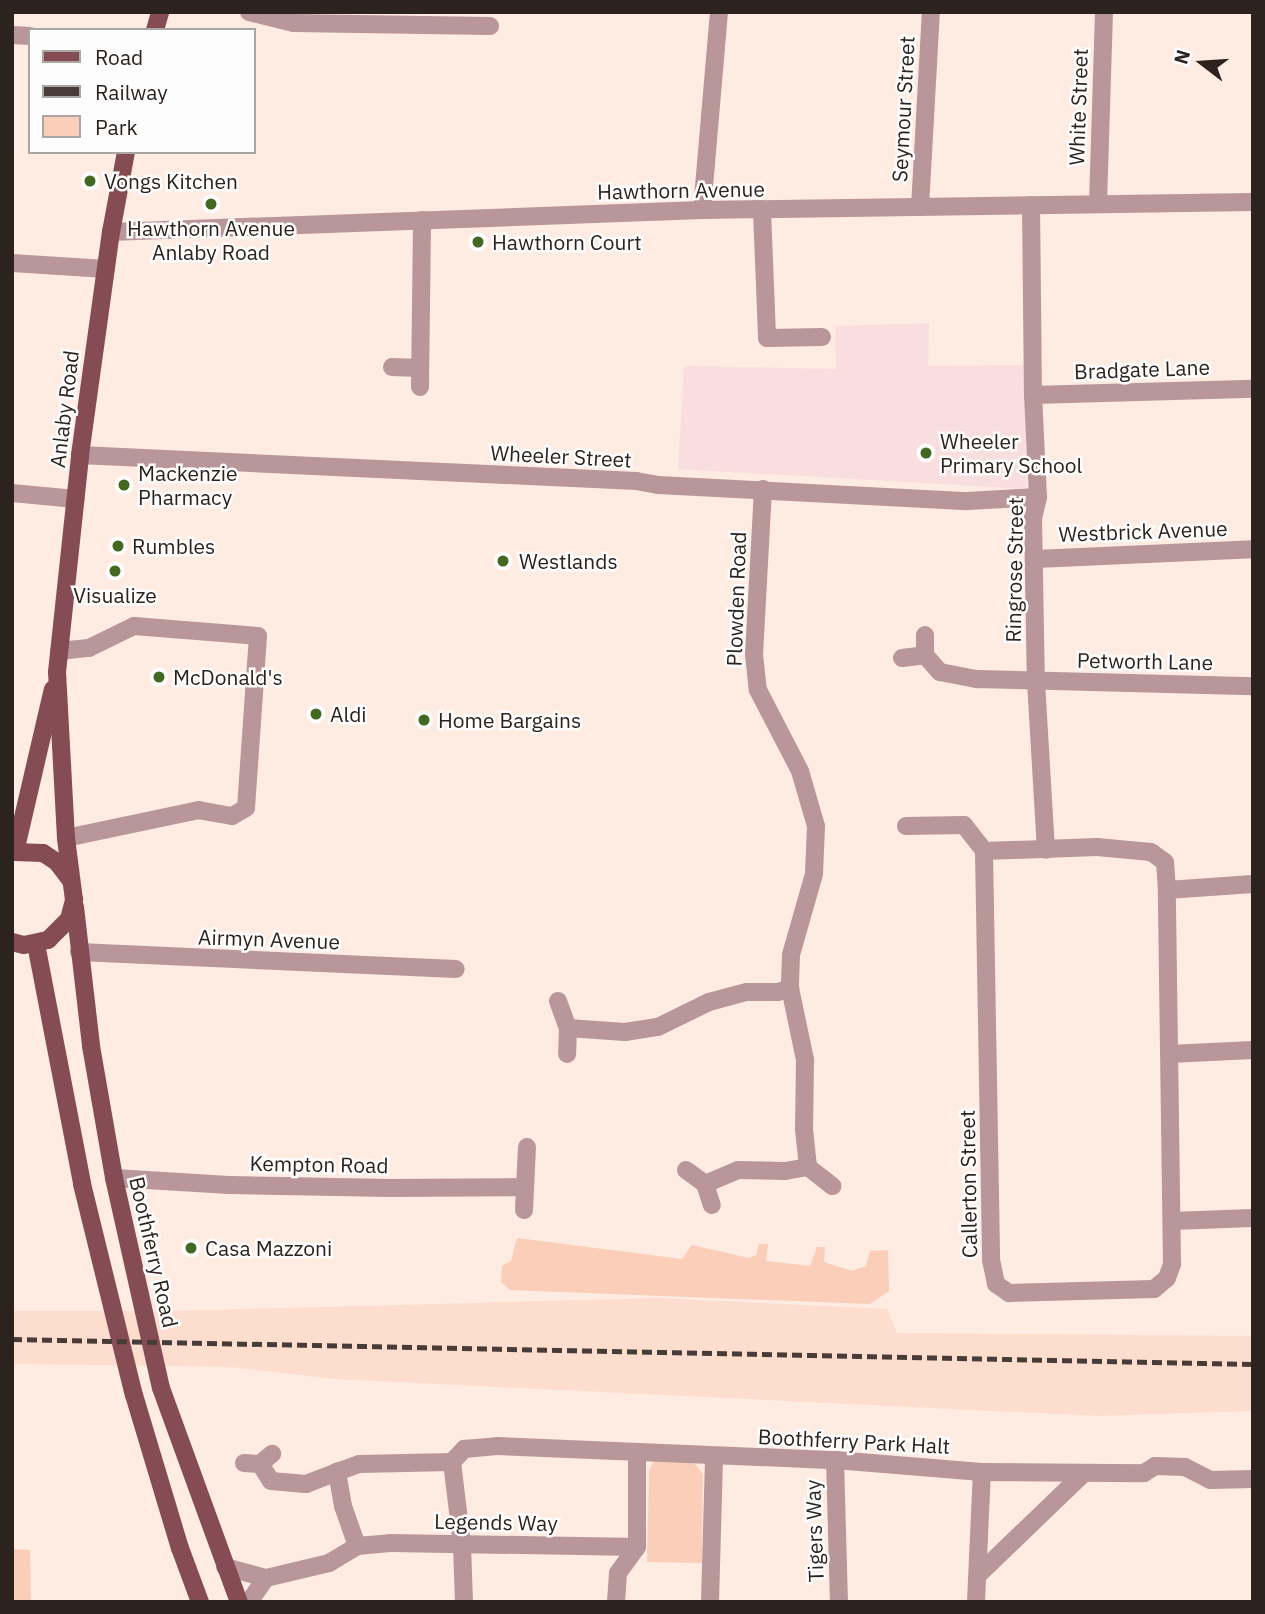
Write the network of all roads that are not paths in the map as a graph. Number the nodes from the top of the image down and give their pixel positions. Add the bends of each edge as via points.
1 (248, 12) edge
2 (719, 12) edge
3 (930, 12) edge
4 (1104, 12) edge
5 (489, 26) dead end
6 (126, 154) edge
7 (1253, 202) edge
8 (1098, 203) junction
9 (1031, 205) junction
10 (920, 207) junction
11 (702, 210) junction
12 (762, 211) junction
13 (422, 220) junction
14 (111, 232) junction
15 (12, 263) edge
16 (106, 269) junction
17 (822, 337) dead end
18 (392, 367) dead end
19 (420, 368) junction
20 (420, 387) dead end
21 (1253, 388) edge
22 (1032, 395) junction
23 (80, 455) junction
24 (763, 489) junction
25 (12, 493) edge
26 (1038, 497) junction
27 (76, 499) junction
28 (1253, 550) edge
29 (1036, 559) junction
30 (925, 635) dead end
31 (59, 651) junction
32 (925, 655) junction
33 (902, 658) dead end
34 (57, 672) junction
35 (1035, 682) junction
36 (1253, 686) edge
37 (906, 826) dead end
38 (66, 838) junction
39 (1046, 850) junction
40 (984, 851) junction
41 (14, 853) edge
42 (71, 880) junction
43 (1253, 884) edge
44 (1167, 890) junction
45 (74, 900) junction
46 (12, 942) edge
47 (36, 944) junction
48 (79, 952) junction
49 (456, 969) dead end
50 (790, 988) junction
51 (558, 1001) dead end
52 (568, 1028) junction
53 (1253, 1050) edge
54 (567, 1054) dead end
55 (1169, 1054) junction
56 (527, 1147) dead end
57 (808, 1167) junction
58 (686, 1170) dead end
59 (114, 1178) junction
60 (705, 1184) junction
61 (832, 1185) dead end
62 (524, 1187) junction
63 (712, 1205) dead end
64 (524, 1210) dead end
65 (1253, 1218) edge
66 (1172, 1221) junction
67 (637, 1452) junction
68 (714, 1457) junction
69 (259, 1460) dead end
70 (835, 1460) junction
71 (452, 1462) junction
72 (337, 1472) junction
73 (982, 1472) junction
74 (1083, 1474) junction
75 (1253, 1479) edge
76 (462, 1545) junction
77 (357, 1546) junction
78 (637, 1547) junction
79 (225, 1567) junction
80 (979, 1574) junction
81 (266, 1578) junction
82 (200, 1602) edge
83 (239, 1602) edge
84 (249, 1602) edge
85 (464, 1602) edge
86 (616, 1602) edge
87 (710, 1602) edge
88 (839, 1602) edge
89 (976, 1602) edge

1 - 5 street via 293,23
2 - 11 street
3 - 10 street, Seymour Street
4 - 8 street, White Street
6 - 14 main road, Anlaby Road
7 - 8 street, Hawthorn Avenue
8 - 9 street, Hawthorn Avenue
9 - 10 street, Hawthorn Avenue
9 - 22 street, Ringrose Street
10 - 12 street, Hawthorn Avenue
11 - 12 street, Hawthorn Avenue
11 - 13 street, Hawthorn Avenue
12 - 17 street via 767,338
13 - 14 street, Hawthorn Avenue
13 - 19 street
14 - 16 main road, Anlaby Road
15 - 16 street
16 - 23 main road, Anlaby Road
18 - 19 street
19 - 20 street
21 - 22 street, Bradgate Lane
22 - 26 street, Ringrose Street
23 - 24 street, Wheeler Street
23 - 27 main road, Anlaby Road
24 - 26 street, Wheeler Street via 968,501
24 - 50 street, Plowden Road via 754,654 758,690 800,771 816,827 814,874 791,955
25 - 27 street
26 - 29 street, Ringrose Street via 1033,518
27 - 31 main road, Anlaby Road
28 - 29 street, Westbrick Avenue
29 - 35 street, Ringrose Street
30 - 32 street
31 - 34 main road, Anlaby Road
31 - 38 street via 89,648 134,626 258,636 246,808 232,816 199,810
32 - 33 street
32 - 35 street, Petworth Lane via 940,672
34 - 38 main road, Anlaby Road
34 - 41 main road, Anlaby Road
35 - 36 street, Petworth Lane
35 - 39 street, Ringrose Street
37 - 40 street via 964,825
38 - 41 main road
38 - 42 main road, Anlaby Road
39 - 40 street
39 - 44 street, Callerton Street via 1097,846 1151,852 1165,862
40 - 66 street, Callerton Street via 990,1260 996,1284 1009,1293 1154,1289 1167,1278 1172,1264
41 - 42 main road via 43,853
42 - 45 main road, Boothferry Road
43 - 44 street
44 - 55 street, Callerton Street
45 - 47 main road via 62,929
45 - 48 main road, Boothferry Road
46 - 47 main road
47 - 82 main road via 82,1184 134,1395
48 - 49 street, Airmyn Avenue
48 - 59 main road, Boothferry Road
50 - 52 street via 709,1002 658,1027 625,1032
50 - 57 street, Plowden Road via 805,1060
51 - 52 street
52 - 54 street
53 - 55 street
55 - 66 street, Callerton Street
56 - 62 street
57 - 60 street via 738,1170
57 - 61 street
58 - 60 street
59 - 62 street, Kempton Road via 256,1186
59 - 79 main road, Boothferry Road via 161,1388
60 - 63 street
62 - 64 street
65 - 66 street
67 - 68 street, Boothferry Park Halt
67 - 71 street, Boothferry Park Halt via 497,1446 464,1449
67 - 78 street
68 - 70 street, Boothferry Park Halt
68 - 87 street
69 - 72 street, Boothferry Park Halt via 271,1481 306,1484
70 - 73 street, Boothferry Park Halt
70 - 88 street, Tigers Way
71 - 72 street, Boothferry Park Halt via 359,1464
71 - 76 street
72 - 77 street
73 - 74 street, Boothferry Park Halt
73 - 80 street
74 - 75 street, Boothferry Park Halt via 1144,1473 1155,1466 1185,1467 1210,1480
74 - 80 street
76 - 77 street, Legends Way
76 - 78 street, Legends Way
76 - 85 street
77 - 81 street, Legends Way via 329,1563
78 - 86 street via 618,1573
79 - 81 street, Legends Way
79 - 83 main road, Boothferry Road
80 - 89 street
81 - 84 street

